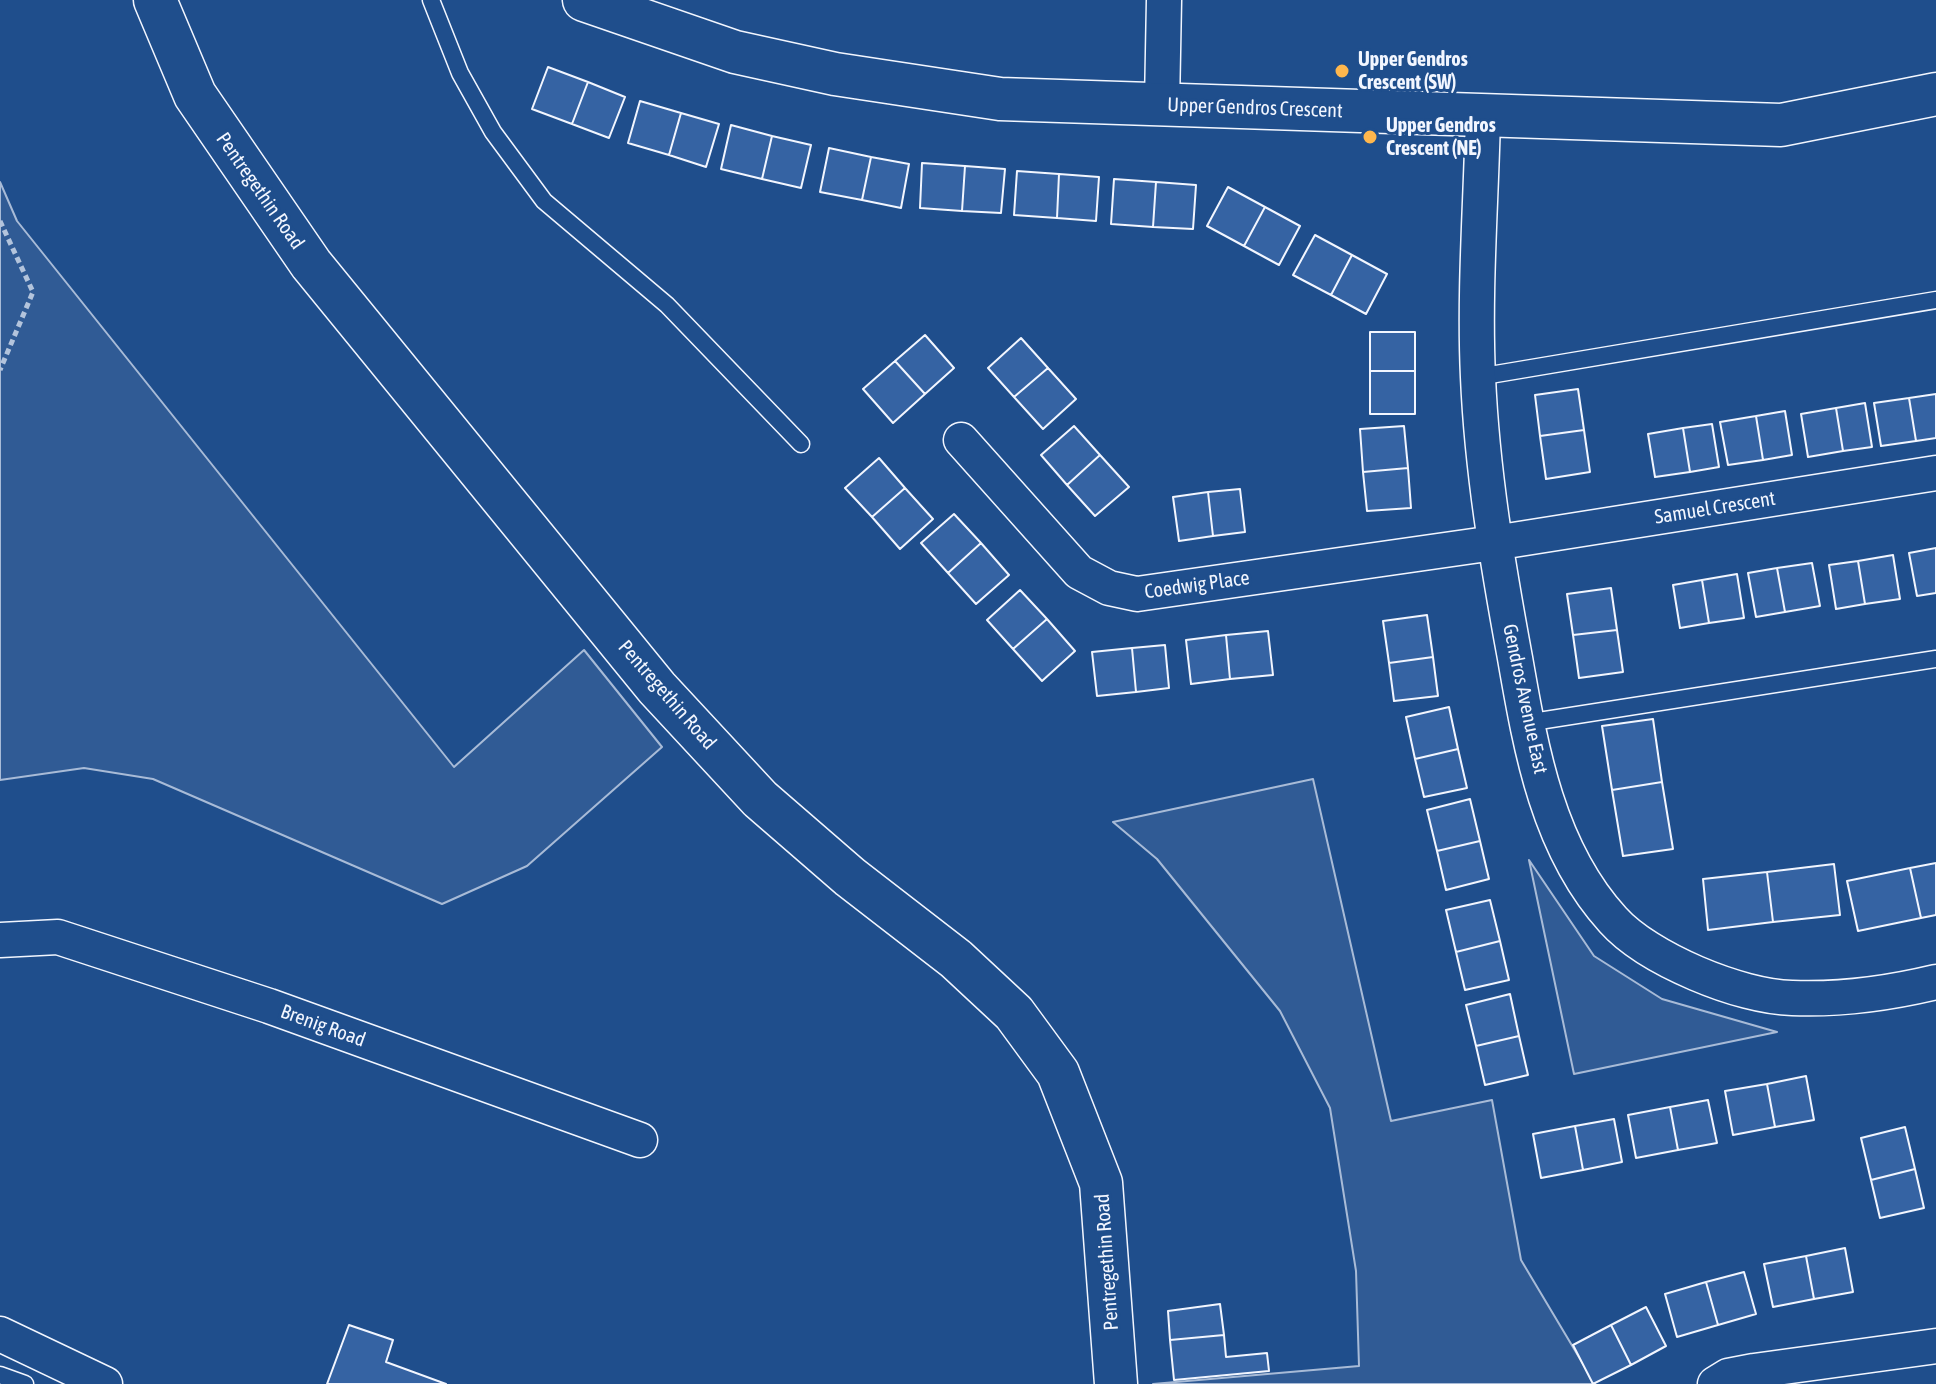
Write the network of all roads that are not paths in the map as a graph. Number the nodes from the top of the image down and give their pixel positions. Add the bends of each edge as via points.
1 (155, 0) edge
2 (431, 0) edge
3 (584, 0) edge
4 (1164, 0) edge
5 (1936, 94) edge
6 (1162, 104) junction
7 (1483, 117) junction
8 (1936, 300) edge
9 (1478, 377) junction
10 (961, 440) dead end
11 (801, 444) dead end
12 (1936, 473) edge
13 (1494, 543) junction
14 (1936, 659) edge
15 (1526, 723) junction
16 (0, 940) edge
17 (1935, 987) edge
18 (640, 1140) dead end
19 (0, 1334) edge
20 (1936, 1346) edge
21 (0, 1375) edge
22 (25, 1384) edge
23 (105, 1384) edge
24 (1116, 1384) edge
25 (1715, 1384) edge

1 - 24 street, Pentregethin Road via 195,95 311,264 657,688 760,799 1014,1013 1058,1073 1101,1183
2 - 11 lane via 460,73 493,132 544,201 667,305
3 - 6 street, Upper Gendros Crescent via 735,52 835,74 1000,99
4 - 6 street
5 - 7 street, Upper Gendros Crescent via 1781,125
6 - 7 street, Upper Gendros Crescent
7 - 9 street, Gendros Avenue East
8 - 9 lane
9 - 13 street, Gendros Avenue East
10 - 13 street, Coedwig Place via 1079,572 1109,588 1137,594
12 - 13 street, Samuel Crescent
13 - 15 street, Gendros Avenue East
14 - 15 lane
15 - 17 street, Gendros Avenue East via 1556,829 1578,876 1614,922 1654,954 1720,982 1789,998
16 - 18 street, Brenig Road via 58,937 269,1006
19 - 23 street
20 - 25 street via 1754,1371
21 - 22 lane

